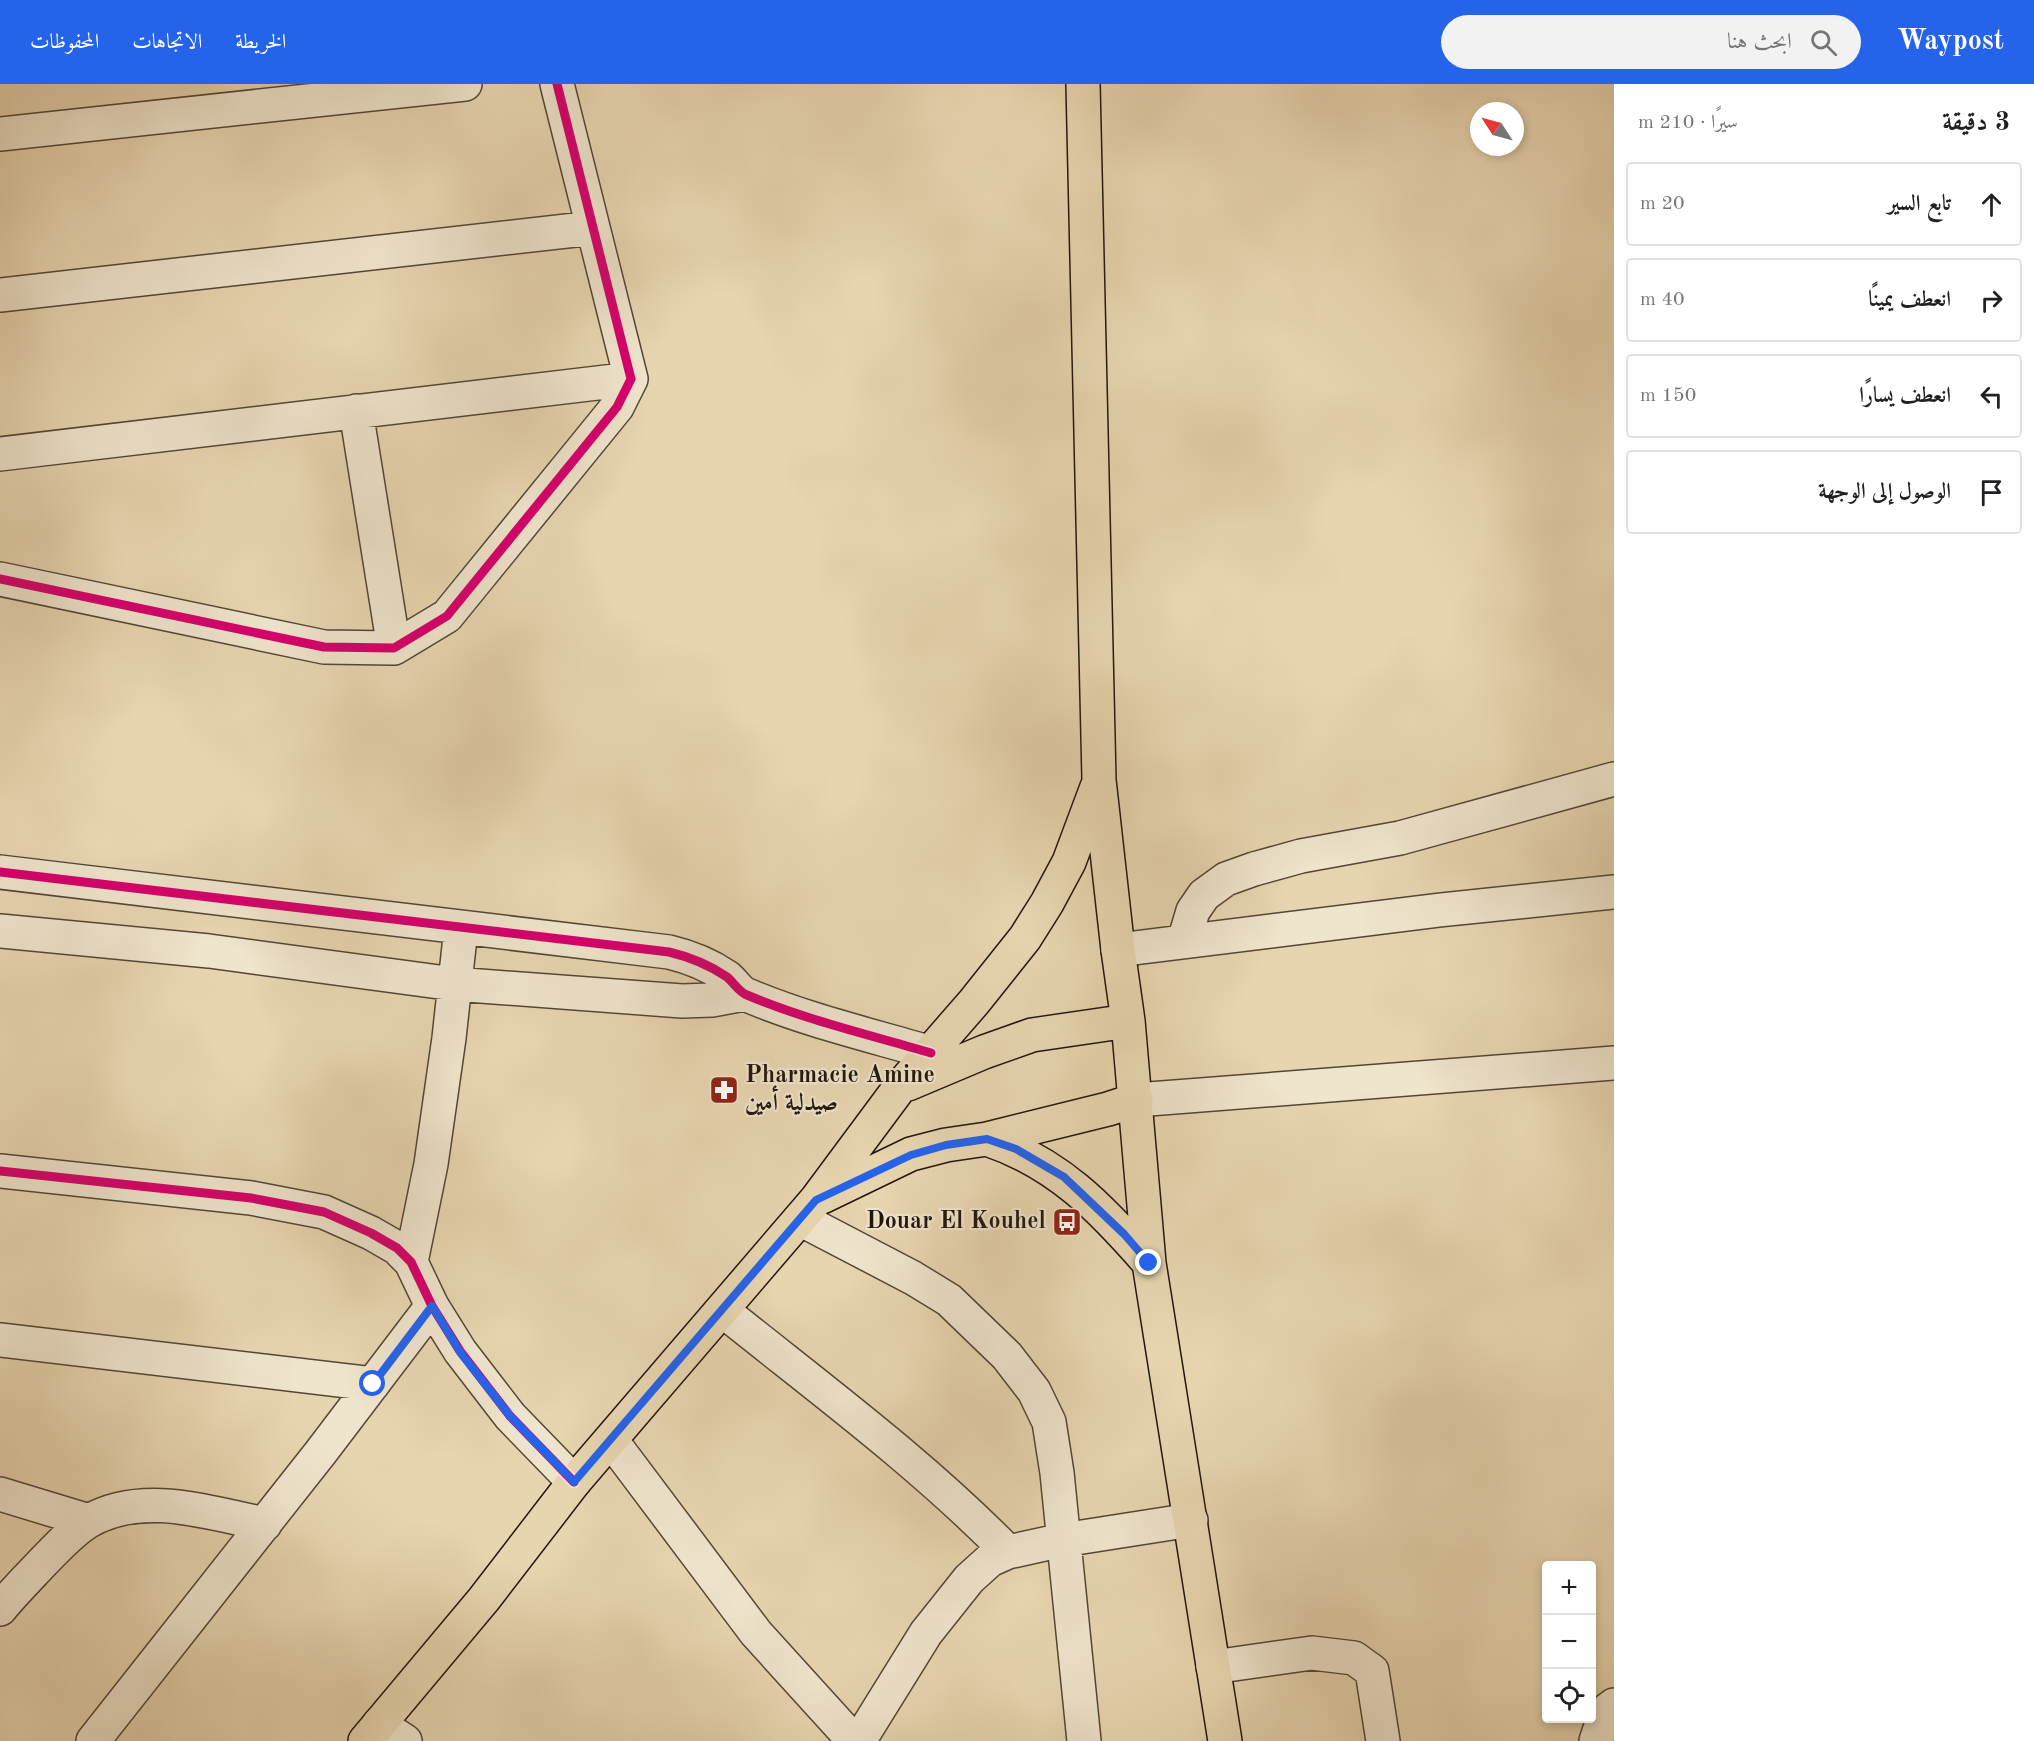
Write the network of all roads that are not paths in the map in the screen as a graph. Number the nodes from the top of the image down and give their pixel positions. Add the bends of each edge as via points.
1 (465, 84) edge
2 (557, 84) edge
3 (1083, 84) edge
4 (0, 134) edge
5 (593, 228) junction
6 (0, 295) edge
7 (631, 379) junction
8 (356, 411) junction
9 (0, 454) edge
10 (0, 579) edge
11 (394, 648) junction
12 (1614, 779) edge
13 (1099, 780) junction
14 (0, 872) edge
15 (1614, 892) edge
16 (460, 928) junction
17 (0, 931) edge
18 (1184, 941) junction
19 (1118, 950) junction
20 (454, 984) junction
21 (744, 994) junction
22 (1128, 1021) junction
23 (931, 1053) junction
24 (1614, 1063) edge
25 (900, 1087) junction
26 (1136, 1100) junction
27 (987, 1139) junction
28 (0, 1172) edge
29 (808, 1209) junction
30 (411, 1262) junction
31 (1149, 1263) junction
32 (432, 1306) junction
33 (722, 1310) junction
34 (0, 1340) edge
35 (373, 1384) junction
36 (611, 1440) junction
37 (574, 1482) junction
38 (0, 1494) edge
39 (1191, 1520) junction
40 (89, 1521) junction
41 (265, 1524) junction
42 (1063, 1540) junction
43 (1008, 1552) junction
44 (0, 1609) edge
45 (1213, 1667) junction
46 (1614, 1705) edge
47 (383, 1735) edge
48 (93, 1741) edge
49 (854, 1741) edge
50 (859, 1741) edge
51 (1084, 1741) edge
52 (1225, 1741) edge
53 (1383, 1741) edge
54 (1596, 1741) edge

1 - 4 street
2 - 5 street
3 - 13 main road
5 - 6 street
5 - 7 street
7 - 8 street
7 - 11 street via 617,407 447,616
8 - 9 street
8 - 11 street
10 - 11 street via 324,647
12 - 18 street via 1400,838 1301,856 1236,876 1204,894 1193,911
13 - 19 main road
13 - 23 main road via 1069,862 1047,903 1025,938
14 - 16 street
15 - 18 street
16 - 20 street
16 - 21 street via 695,958 729,979
17 - 20 street via 209,951
18 - 19 street
19 - 22 main road
20 - 21 street via 682,1000
20 - 30 street via 431,1164
21 - 23 street
22 - 25 main road via 1032,1035
22 - 26 main road
23 - 25 main road
24 - 26 street
25 - 29 main road
26 - 27 main road
26 - 31 main road
27 - 29 main road via 911,1155
27 - 31 main road via 1016,1149 1064,1177
28 - 30 street via 251,1198 324,1212 371,1233 397,1248
29 - 33 main road
29 - 42 street via 949,1300 1008,1356 1034,1391 1049,1422
30 - 32 street
31 - 39 main road
32 - 35 street
32 - 37 street via 460,1352 510,1416
33 - 36 main road
33 - 43 street via 900,1454
34 - 35 street
35 - 41 street
36 - 37 main road
36 - 49 street via 756,1633
37 - 47 main road
38 - 40 street
39 - 42 street
39 - 45 main road
40 - 41 street via 116,1510 165,1506
40 - 44 street via 70,1535
41 - 48 street
42 - 43 street
42 - 51 street
43 - 50 street via 980,1567 954,1596 926,1633
45 - 52 main road
45 - 53 street via 1312,1653 1354,1658 1372,1671
46 - 54 street via 1605,1711

